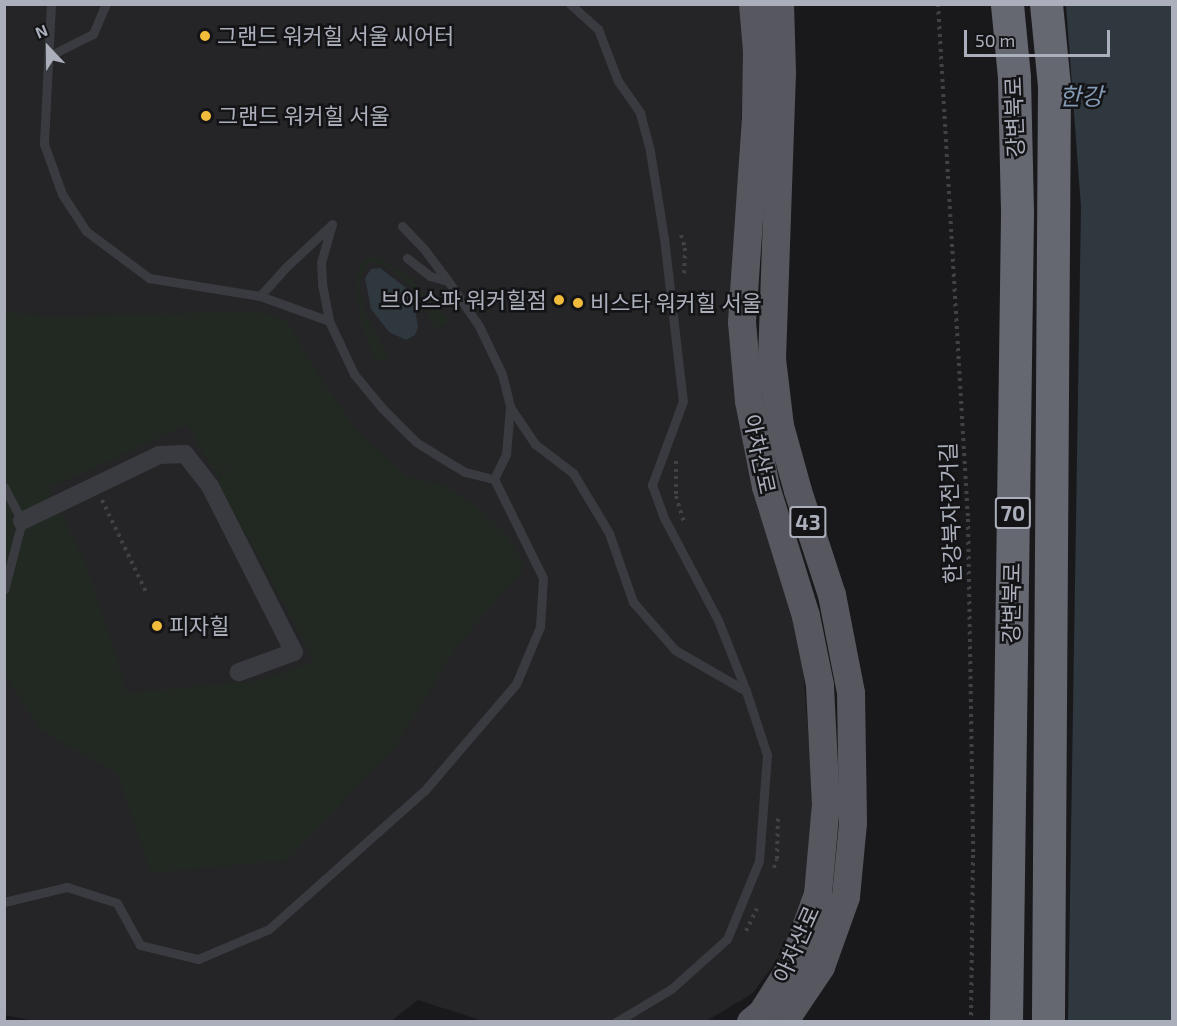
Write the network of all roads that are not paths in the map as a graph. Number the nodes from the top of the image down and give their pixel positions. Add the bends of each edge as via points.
1 (51, 4) edge
2 (106, 4) edge
3 (570, 4) edge
4 (753, 4) edge
5 (780, 4) edge
6 (1007, 4) edge
7 (1046, 4) edge
8 (49, 56) junction
9 (402, 225) dead end
10 (407, 258) dead end
11 (448, 281) junction
12 (260, 296) junction
13 (329, 321) junction
14 (510, 407) junction
15 (494, 479) junction
16 (4, 487) edge
17 (22, 521) junction
18 (4, 590) edge
19 (239, 672) dead end
20 (746, 691) junction
21 (4, 902) edge
22 (616, 1022) edge
23 (751, 1022) edge
24 (784, 1022) edge
25 (1006, 1022) edge
26 (1048, 1022) edge

1 - 8 lane
2 - 8 lane via 93,34
3 - 20 lane via 598,29 618,81 640,113 650,152 683,401 652,485 664,518 718,620
4 - 23 main road, 아차산로 / 43 via 758,51 756,114 742,322 749,401 766,487 806,616 820,685 826,805 818,894 793,964 762,1013
5 - 24 main road, 아차산로 / 43 via 782,73 772,359 780,426 832,595 851,693 853,823 846,897 821,967
6 - 25 highway, 강변북로 / 70 via 1014,77 1017,211
7 - 26 highway, 강변북로 / 70 via 1054,86
8 - 12 lane via 44,144 62,194 86,231 149,278
9 - 11 lane
10 - 11 lane via 430,276
11 - 14 lane via 479,326 502,374
12 - 13 lane
12 - 13 lane via 332,224 321,262
13 - 15 lane via 354,374 416,442 465,472
14 - 15 lane via 506,454
14 - 20 lane via 535,444 573,473 609,533 633,602 675,650
15 - 21 lane via 543,578 540,627 516,684 425,790 269,929 198,959 140,945 117,903 67,887
16 - 17 lane
17 - 18 lane
17 - 19 street via 159,455 184,454 210,486 294,652
20 - 22 lane via 767,755 759,861 727,939 671,988

